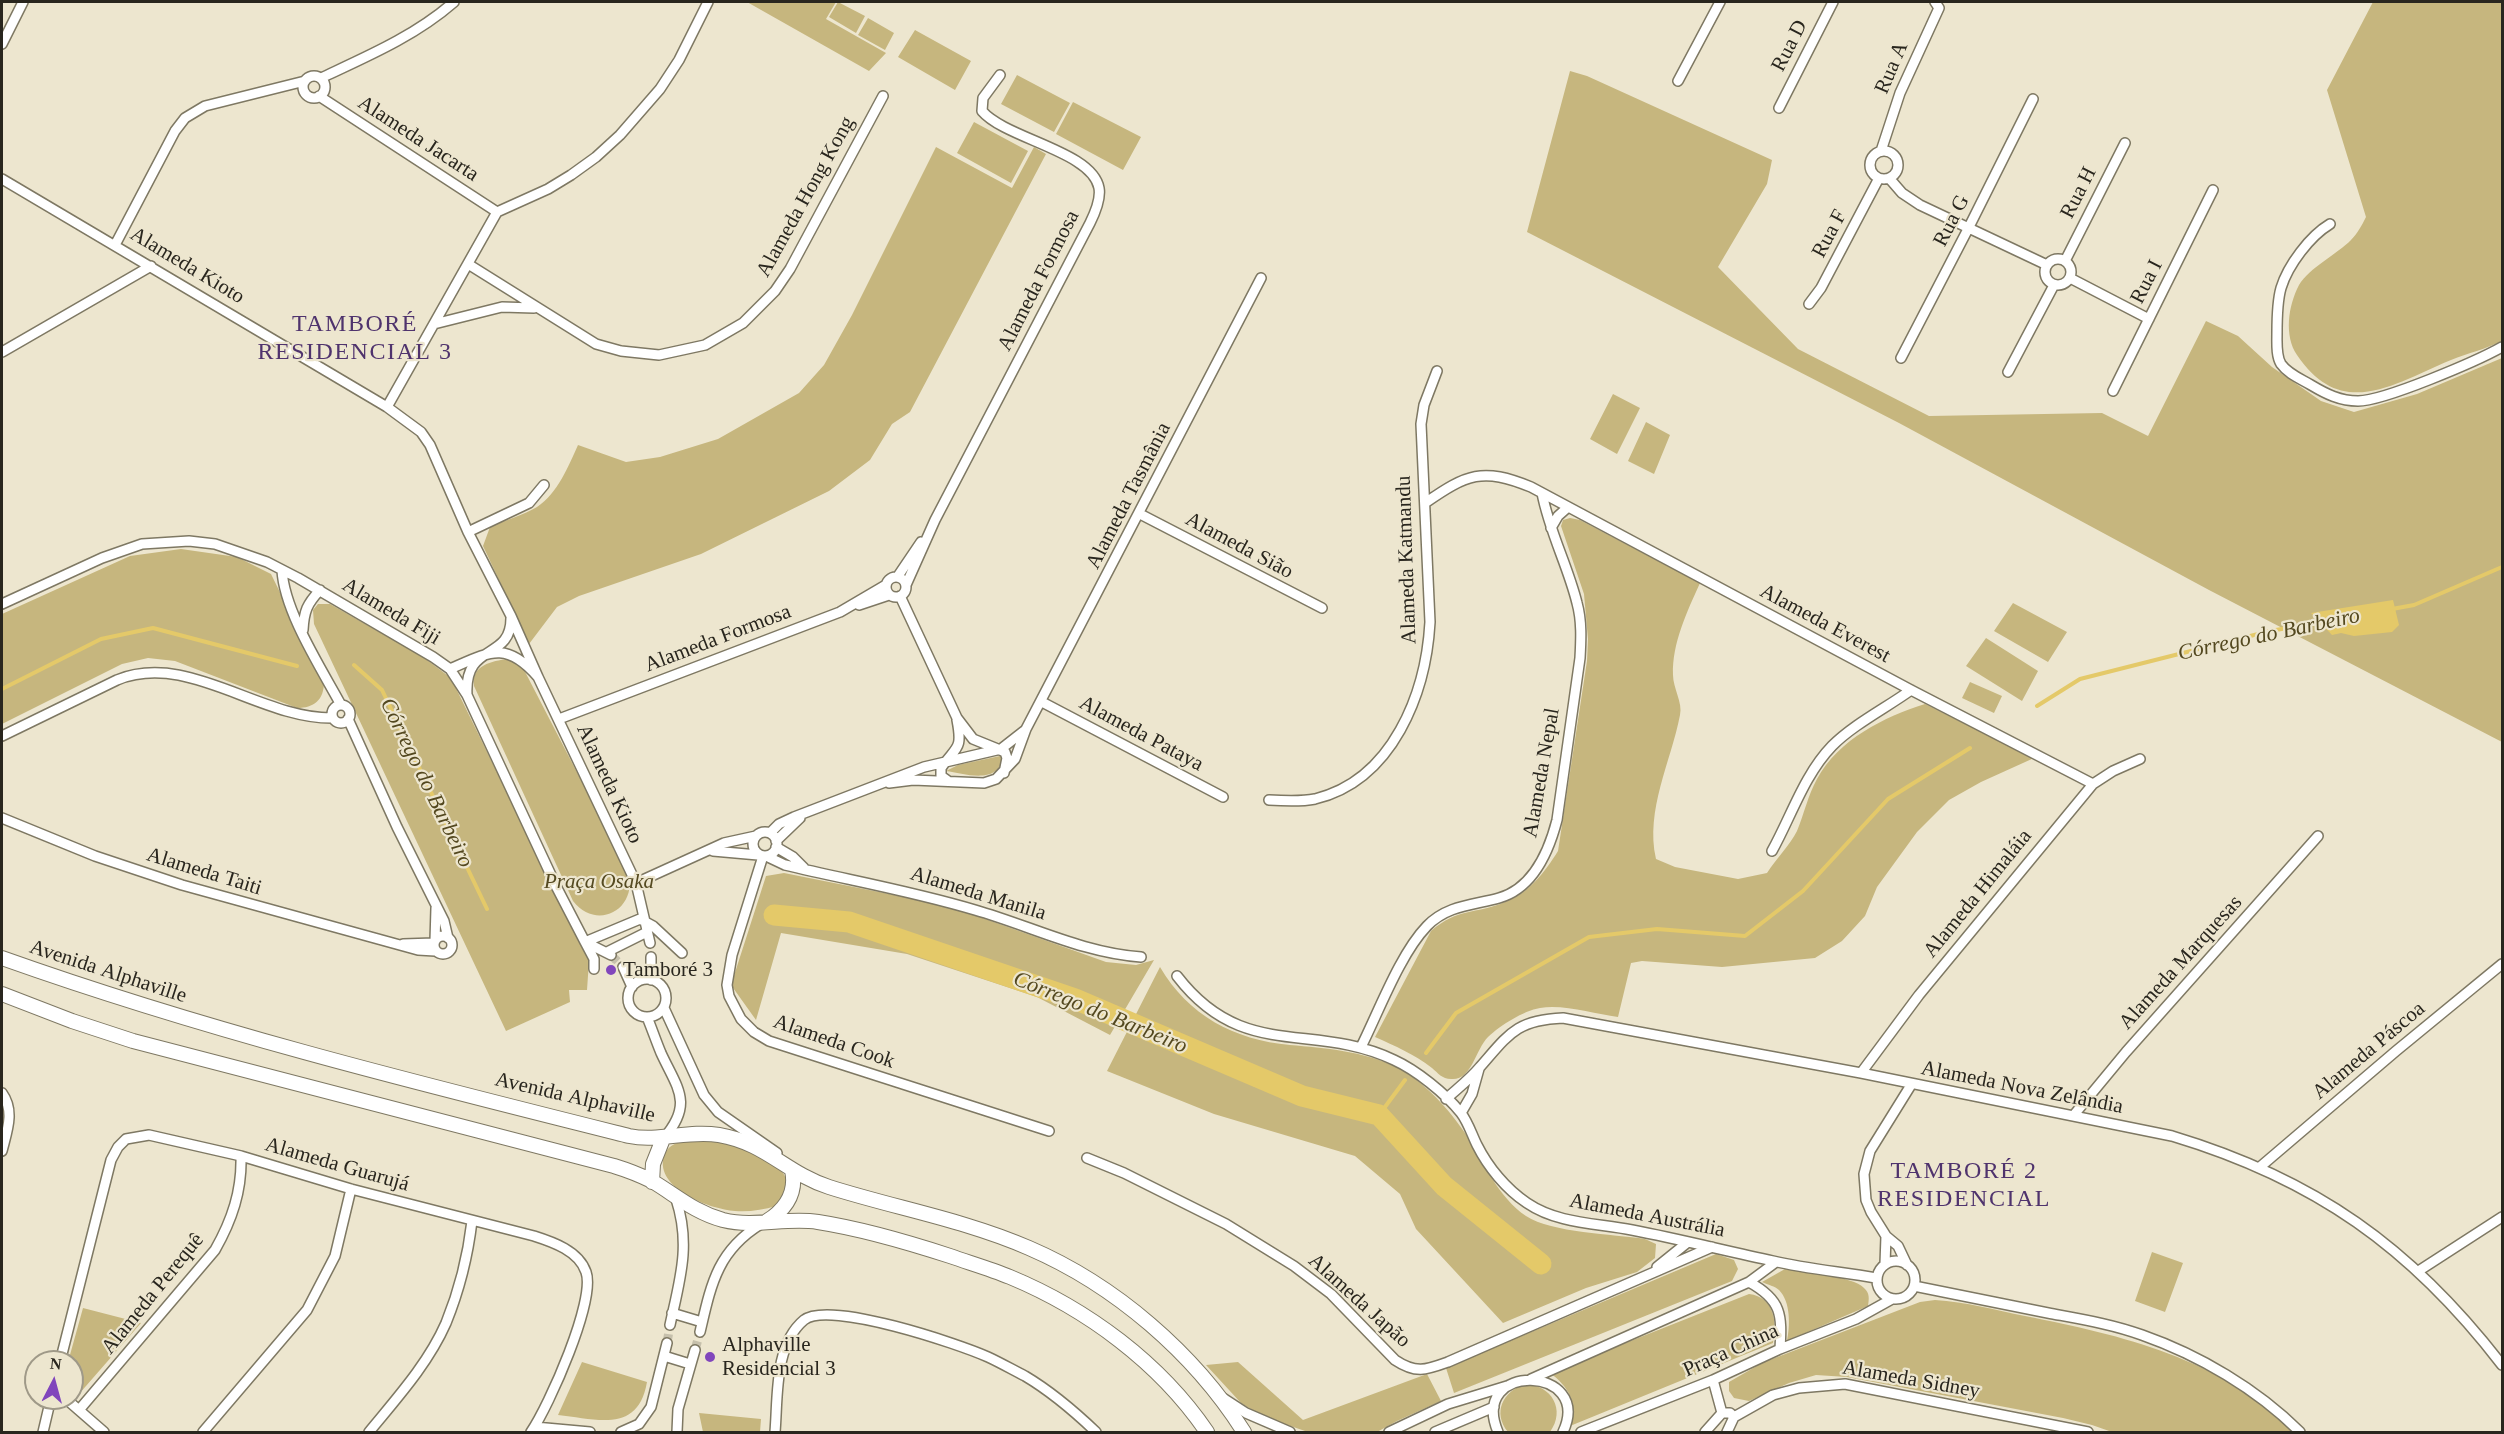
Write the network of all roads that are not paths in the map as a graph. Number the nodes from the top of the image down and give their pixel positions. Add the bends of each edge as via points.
1 (23, 2) edge
2 (454, 2) edge
3 (708, 2) edge
4 (1720, 2) edge
5 (1833, 2) edge
6 (1939, 4) edge
7 (2, 44) edge
8 (1000, 75) dead end
9 (321, 78) junction
10 (305, 81) junction
11 (1678, 81) dead end
12 (320, 96) junction
13 (883, 96) dead end
14 (2033, 99) dead end
15 (1779, 108) dead end
16 (2125, 142) dead end
17 (1881, 151) junction
18 (1884, 178) junction
19 (2, 179) edge
20 (2214, 190) dead end
21 (497, 212) junction
22 (2330, 224) dead end
23 (1968, 229) junction
24 (116, 245) junction
25 (2065, 261) junction
26 (468, 264) junction
27 (2047, 265) junction
28 (151, 266) junction
29 (1261, 278) dead end
30 (2070, 278) junction
31 (497, 281) junction
32 (2054, 285) junction
33 (1809, 304) dead end
34 (502, 307) junction
35 (539, 309) junction
36 (2149, 319) junction
37 (434, 324) junction
38 (2502, 347) edge
39 (2, 352) edge
40 (1900, 358) dead end
41 (1437, 371) dead end
42 (2008, 372) dead end
43 (2113, 391) dead end
44 (387, 407) junction
45 (544, 485) dead end
46 (1542, 493) junction
47 (1425, 503) junction
48 (1567, 508) junction
49 (1140, 514) junction
50 (935, 520) junction
51 (1551, 528) junction
52 (468, 532) junction
53 (282, 570) junction
54 (898, 576) junction
55 (886, 585) junction
56 (906, 585) junction
57 (320, 591) junction
58 (890, 595) junction
59 (900, 596) junction
60 (2, 604) edge
61 (1322, 608) dead end
62 (840, 612) junction
63 (511, 616) junction
64 (303, 632) junction
65 (480, 656) junction
66 (450, 669) junction
67 (538, 676) junction
68 (1911, 690) junction
69 (467, 695) junction
70 (1042, 702) junction
71 (341, 705) junction
72 (957, 717) junction
73 (333, 718) junction
74 (348, 719) junction
75 (559, 719) junction
76 (1026, 729) junction
77 (2, 736) edge
78 (1001, 749) junction
79 (2140, 759) dead end
80 (945, 762) junction
81 (1004, 773) junction
82 (948, 781) junction
83 (889, 783) junction
84 (2093, 784) junction
85 (1223, 796) dead end
86 (1269, 800) dead end
87 (2, 818) edge
88 (756, 836) junction
89 (2318, 836) dead end
90 (774, 841) junction
91 (1772, 851) dead end
92 (707, 852) junction
93 (763, 856) junction
94 (804, 868) junction
95 (636, 883) junction
96 (436, 908) junction
97 (643, 919) junction
98 (647, 932) junction
99 (448, 938) junction
100 (585, 942) junction
101 (650, 943) dead end
102 (435, 945) junction
103 (682, 953) dead end
104 (651, 957) dead end
105 (1141, 957) dead end
106 (2, 958) edge
107 (2502, 964) edge
108 (623, 968) tunnel mouth
109 (594, 969) dead end
110 (1177, 976) dead end
111 (651, 980) junction
112 (632, 987) junction
113 (2, 994) edge
114 (664, 1008) junction
115 (648, 1017) junction
116 (1361, 1047) junction
117 (1480, 1067) junction
118 (1861, 1073) junction
119 (1911, 1085) junction
120 (2, 1093) edge
121 (1446, 1099) junction
122 (1461, 1113) junction
123 (2073, 1116) junction
124 (1049, 1131) dead end
125 (663, 1138) junction
126 (2, 1151) edge
127 (241, 1156) junction
128 (1087, 1158) dead end
129 (2260, 1167) junction
130 (792, 1170) junction
131 (652, 1182) junction
132 (351, 1189) junction
133 (676, 1199) junction
134 (2502, 1217) edge
135 (472, 1221) junction
136 (763, 1224) junction
137 (1886, 1236) junction
138 (1688, 1242) junction
139 (1712, 1247) junction
140 (1776, 1262) junction
141 (1886, 1264) junction
142 (1907, 1265) junction
143 (2420, 1270) junction
144 (1648, 1274) junction
145 (1876, 1278) junction
146 (1749, 1282) junction
147 (1914, 1286) junction
148 (1892, 1299) junction
149 (672, 1314) junction
150 (702, 1322) junction
151 (670, 1325) tunnel mouth
152 (700, 1332) tunnel mouth
153 (667, 1343) tunnel mouth
154 (1780, 1349) junction
155 (63, 1350) edge
156 (694, 1350) tunnel mouth
157 (664, 1356) junction
158 (690, 1364) junction
159 (2502, 1365) edge
160 (1531, 1379) junction
161 (1713, 1380) junction
162 (1509, 1385) junction
163 (1214, 1392) junction
164 (84, 1405) edge
165 (1494, 1407) junction
166 (48, 1410) edge
167 (80, 1410) edge
168 (1722, 1413) junction
169 (1734, 1417) junction
170 (533, 1430) edge
171 (43, 1432) edge
172 (104, 1432) edge
173 (203, 1432) edge
174 (369, 1432) edge
175 (590, 1432) edge
176 (621, 1432) edge
177 (677, 1432) edge
178 (777, 1432) edge
179 (1096, 1432) edge
180 (1207, 1432) edge
181 (1244, 1432) edge
182 (1290, 1432) edge
183 (1389, 1432) edge
184 (1435, 1432) edge
185 (1498, 1432) edge
186 (1563, 1432) edge
187 (1581, 1432) edge
188 (1705, 1432) edge
189 (1727, 1432) edge
190 (2088, 1432) edge
191 (2300, 1432) edge

1 - 7 street
2 - 9 street via 394,44
3 - 21 street via 660,89 620,135 571,175
4 - 11 street
5 - 15 street, Rua D
6 - 17 street, Rua A via 1900,93
8 - 50 street, Alameda Formosa via 983,98 982,111 1004,127 1075,161 1096,179 1099,196 1090,223
9 - 10 street via 314,76
9 - 12 street via 325,87
10 - 12 street via 306,94
10 - 24 street via 205,106 185,118
12 - 21 street, Alameda Jacarta
13 - 35 street, Alameda Hong Kong via 790,269 743,324 705,345 659,355 596,344
14 - 23 street, Rua G
16 - 25 street, Rua H
17 - 18 street via 1873,155 1870,164 1872,173
17 - 18 street via 1890,152 1898,168
18 - 23 street via 1920,206
18 - 33 street, Rua F
19 - 24 street, Alameda Kioto
20 - 36 street, Rua I
21 - 26 street
22 - 38 street via 2308,245 2281,286 2278,355 2289,371 2326,394 2359,401 2430,378
23 - 27 street
23 - 40 street, Rua G
24 - 28 street, Alameda Kioto
25 - 27 street via 2053,260
25 - 30 street via 2072,270
26 - 31 street, Alameda Hong Kong
26 - 37 street
27 - 32 street via 2046,277
28 - 39 street
28 - 44 street, Alameda Kioto
29 - 49 street, Alameda Tasmânia
30 - 32 street
30 - 36 street
31 - 34 street via 503,293
31 - 35 street, Alameda Hong Kong
32 - 42 street
34 - 35 street
34 - 37 street
36 - 43 street, Rua I
37 - 44 street
41 - 47 street, Alameda Katmandu via 1421,424
44 - 52 street, Alameda Kioto via 421,432
45 - 52 street via 529,503
46 - 47 street, Alameda Everest via 1513,480 1481,475 1454,483
46 - 48 street, Alameda Everest
46 - 51 street, Alameda Nepal
47 - 86 street, Alameda Katmandu via 1428,652 1411,710 1400,731 1376,763 1355,780 1315,799
48 - 51 street
48 - 68 street, Alameda Everest
49 - 61 street, Alameda Sião
49 - 70 street, Alameda Tasmânia
50 - 54 street, Alameda Formosa
50 - 56 street, Alameda Formosa
51 - 116 street, Alameda Nepal via 1578,604 1581,634 1552,837 1542,862 1517,889 1501,897 1458,906 1428,926 1406,956
52 - 63 street, Alameda Kioto
53 - 57 street, Alameda Fiji
53 - 60 street, Alameda Fiji via 215,544 163,541 119,551
53 - 64 street via 282,585
54 - 55 street, Alameda Formosa via 891,577
54 - 56 street
55 - 58 street
55 - 62 street, Alameda Formosa
56 - 59 street, Alameda Formosa
57 - 64 street via 307,603
57 - 66 street, Alameda Fiji
58 - 59 street
58 - 62 street
59 - 72 street
62 - 75 street, Alameda Formosa
63 - 65 street via 506,640
63 - 67 street, Alameda Kioto
64 - 71 street
65 - 66 street
65 - 67 street, Alameda Kioto via 514,654
65 - 69 street via 470,672
66 - 69 street, Alameda Fiji
67 - 75 street, Alameda Kioto
68 - 84 street, Alameda Everest
68 - 91 street via 1833,745 1820,760
69 - 100 street, Alameda Fiji
70 - 76 street, Alameda Tasmânia
70 - 85 street, Alameda Pataya
71 - 73 street via 333,709
71 - 74 street via 349,711
72 - 78 street via 973,739
72 - 80 street via 958,745
73 - 74 street via 340,722
73 - 77 street via 282,711 191,678 147,671 117,680
74 - 96 street
75 - 95 street, Alameda Kioto
76 - 78 street, Alameda Tasmânia
76 - 81 street, Alameda Tasmânia via 1015,759
78 - 80 street, Alameda Tasmânia
78 - 81 street via 1007,758
79 - 84 street, Alameda Himaláia
80 - 82 street via 940,772
80 - 83 street, Alameda Tasmânia
81 - 82 street, Alameda Tasmânia via 984,783
82 - 83 street, Alameda Tasmânia
83 - 90 street, Alameda Tasmânia via 786,820
84 - 118 street, Alameda Himaláia via 1919,995
87 - 102 street, Alameda Taiti via 172,882 426,952
88 - 90 street via 760,833
88 - 92 street via 738,838
88 - 93 street via 753,847
89 - 123 street, Alameda Marquesas
90 - 93 street via 774,852
90 - 94 street, Alameda Manila
92 - 93 street
92 - 95 street
93 - 94 street, Alameda Manila
93 - 124 street, Alameda Cook via 732,955 727,985 735,1008 748,1027 769,1041
94 - 105 street, Alameda Manila via 945,901 1088,949
95 - 97 street, Alameda Kioto
96 - 99 street
96 - 102 street
97 - 98 street, Alameda Kioto
97 - 100 street
97 - 103 street
98 - 100 street via 609,953
98 - 101 street, Alameda Kioto
99 - 102 street via 442,936
99 - 102 street via 452,946 448,952 442,954
100 - 109 street, Alameda Fiji via 594,959
104 - 111 street
106 - 125 main road, Avenida Alphaville via 151,1010 241,1036 628,1136
107 - 129 street, Alameda Páscoa
108 - 112 street
110 - 116 street, Alameda Austrália via 1208,1010 1236,1025 1293,1039
111 - 112 street
111 - 114 street via 665,991
112 - 115 street via 628,998 632,1009
113 - 131 main road via 133,1041 594,1160
114 - 115 street
114 - 130 street via 704,1095 718,1112 781,1157
115 - 125 street via 682,1102 674,1126
116 - 121 street, Alameda Austrália via 1406,1066
117 - 118 street, Alameda Nova Zelândia via 1511,1032 1543,1019 1563,1018
117 - 121 street, Alameda Nova Zelândia
117 - 122 street, Alameda Nova Zelândia
118 - 119 street, Alameda Nova Zelândia
119 - 123 street, Alameda Nova Zelândia
119 - 137 street via 1870,1151 1864,1174 1866,1200
120 - 126 street via 10,1113
121 - 122 street, Alameda Austrália
122 - 138 street, Alameda Austrália via 1491,1169 1527,1203 1575,1222
123 - 129 street, Alameda Nova Zelândia via 2172,1136
125 - 130 main road, Avenida Alphaville via 699,1133 742,1140
125 - 131 main road via 653,1164
127 - 132 street, Alameda Guarujá
127 - 155 street, Alameda Guarujá via 150,1135 126,1139 118,1147 111,1160
127 - 164 street, Alameda Perequê via 242,1177 236,1203 215,1250
128 - 144 street, Alameda Japão via 1226,1224 1294,1266 1331,1294 1395,1360 1408,1368 1419,1370 1448,1362
129 - 143 street, Alameda Nova Zelândia via 2330,1203
130 - 136 main road via 788,1203
130 - 163 main road, Avenida Alphaville via 827,1186 989,1233 1067,1266 1103,1288 1163,1337
131 - 133 main road
132 - 135 street, Alameda Guarujá
132 - 173 street via 335,1256 307,1310
133 - 136 main road via 705,1214
133 - 149 street via 682,1220 684,1256
134 - 143 street
135 - 170 street, Alameda Guarujá via 552,1241 580,1261 587,1272 588,1287 567,1359
135 - 174 street via 460,1281 446,1324 426,1358
136 - 150 street via 732,1246 719,1265
136 - 180 main road via 814,1221 881,1235 1009,1276 1075,1308 1105,1329 1177,1395
137 - 141 street
137 - 142 street via 1898,1246
138 - 139 street, Alameda Austrália
138 - 144 street, Alameda Japão
139 - 140 street, Alameda Austrália
139 - 144 street, Alameda Japão
140 - 145 street, Alameda Austrália
140 - 146 street
141 - 142 street via 1894,1261
141 - 145 street
142 - 147 street via 1914,1275
143 - 159 street, Alameda Nova Zelândia
145 - 148 street via 1880,1292
146 - 154 street via 1777,1305
146 - 160 street
147 - 148 street via 1908,1295
147 - 191 street via 2139,1334 2200,1361 2239,1384
148 - 154 street, Praça China via 1872,1312
149 - 150 street
149 - 151 street
150 - 152 street
153 - 157 street
154 - 161 street, Praça China
156 - 158 street
157 - 158 street
157 - 176 street via 651,1407 639,1424
158 - 177 street via 678,1409
160 - 162 street
160 - 186 street via 1554,1386 1562,1395 1568,1419
161 - 168 street
161 - 187 street, Praça China
162 - 165 street
162 - 183 street via 1448,1404
163 - 181 main road, Avenida Alphaville
163 - 182 street via 1246,1413
165 - 184 street
165 - 185 street
166 - 171 street
167 - 172 street
168 - 169 street
168 - 188 street
169 - 189 street
169 - 190 street, Alameda Sidney via 1773,1395 1845,1384
170 - 175 street
178 - 179 street via 780,1374 786,1349 805,1320 833,1313 934,1337 988,1357 1066,1403

